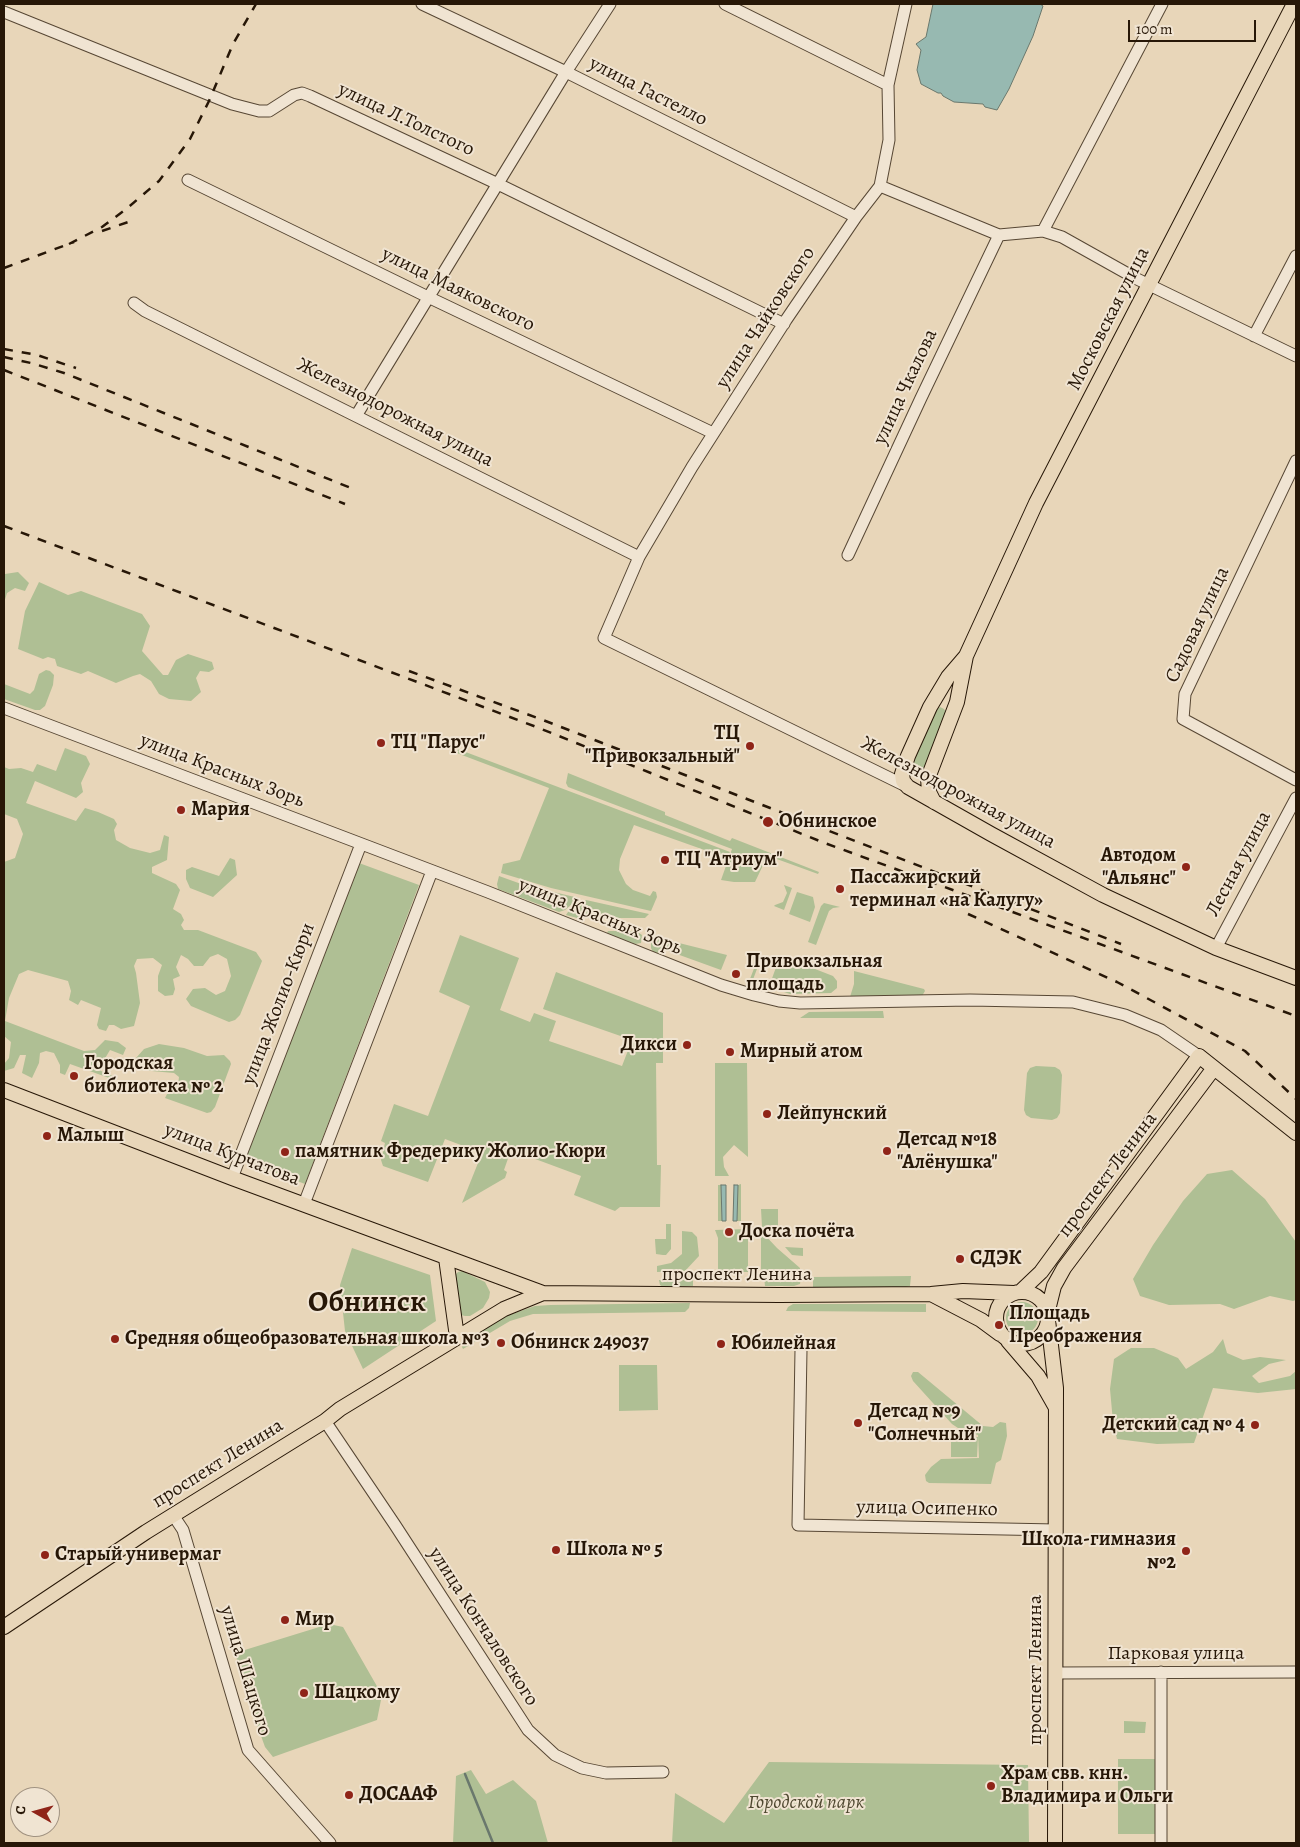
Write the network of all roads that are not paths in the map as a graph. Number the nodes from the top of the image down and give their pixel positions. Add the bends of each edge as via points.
1 (422, 4) edge
2 (610, 4) edge
3 (725, 4) edge
4 (906, 4) edge
5 (1162, 4) edge
6 (1294, 4) edge
7 (4, 12) edge
8 (566, 72) junction
9 (888, 85) junction
10 (188, 180) dead end
11 (498, 184) junction
12 (880, 186) junction
13 (856, 217) junction
14 (1043, 231) junction
15 (999, 235) junction
16 (1296, 256) edge
17 (1149, 284) junction
18 (428, 297) junction
19 (134, 303) dead end
20 (784, 324) junction
21 (1254, 336) junction
22 (1296, 356) edge
23 (356, 416) junction
24 (713, 433) junction
25 (1296, 461) edge
26 (848, 555) dead end
27 (639, 557) junction
28 (604, 638) joint
29 (966, 656) junction
30 (930, 707) junction
31 (4, 708) edge
32 (953, 713) junction
33 (903, 767) junction
34 (886, 775) junction
35 (928, 778) junction
36 (1296, 780) edge
37 (908, 787) junction
38 (1296, 798) edge
39 (934, 802) junction
40 (361, 844) junction
41 (432, 871) junction
42 (1216, 948) junction
43 (1296, 978) edge
44 (1199, 1056) junction
45 (1214, 1068) junction
46 (4, 1090) edge
47 (1296, 1133) edge
48 (232, 1178) junction
49 (304, 1204) junction
50 (446, 1258) junction
51 (543, 1293) junction
52 (1017, 1293) junction
53 (931, 1294) junction
54 (1047, 1317) junction
55 (1003, 1336) junction
56 (457, 1337) junction
57 (801, 1350) dead end
58 (1056, 1407) junction
59 (325, 1421) junction
60 (173, 1515) junction
61 (1056, 1530) junction
62 (4, 1628) edge
63 (1161, 1672) junction
64 (1296, 1672) edge
65 (1056, 1673) junction
66 (662, 1772) dead end
67 (330, 1843) edge
68 (1055, 1843) edge
69 (1161, 1843) edge

1 - 8 street, улица Гастелло
2 - 8 street
3 - 9 street
4 - 9 street, улица Чайковского
5 - 14 street
6 - 17 main road, Московская улица
7 - 11 street, улица Л.Толстого via 232,104 269,112 302,93
8 - 11 street
8 - 13 street, улица Гастелло
9 - 12 street, улица Чайковского via 889,140
10 - 18 street, улица Маяковского
11 - 18 street
11 - 20 street, улица Л.Толстого
12 - 13 street, улица Чайковского
12 - 15 street
13 - 20 street, улица Чайковского
14 - 15 street
14 - 17 street via 1062,236
15 - 26 street, улица Чкалова
16 - 21 street
17 - 21 street
17 - 29 main road, Московская улица via 1036,503
18 - 23 street
18 - 24 street, улица Маяковского
19 - 23 street, Железнодорожная улица
20 - 24 street, улица Чайковского
21 - 22 street
23 - 27 street, Железнодорожная улица
24 - 27 street, улица Чайковского
25 - 36 street, Садовая улица via 1185,694 1183,719
27 - 28 street, улица Чайковского
28 - 34 street, Железнодорожная улица
29 - 30 main road, Московская улица via 948,677
29 - 32 main road, Московская улица
30 - 32 main road via 943,703
30 - 33 main road, Московская улица
31 - 40 street, улица Красных Зорь
32 - 35 main road, Московская улица
33 - 34 street
33 - 37 main road via 902,778
34 - 37 street, Железнодорожная улица
35 - 37 main road via 917,787
35 - 39 main road
37 - 39 main road, Железнодорожная улица
38 - 42 street, Лесная улица
39 - 42 main road, Железнодорожная улица via 1103,895
40 - 41 street, улица Красных Зорь
40 - 48 street, улица Жолио-Кюри
41 - 44 street, улица Красных Зорь via 721,985 754,995 800,1002 1072,1002 1125,1015 1161,1030
41 - 49 street
42 - 43 main road, Железнодорожная улица
44 - 45 main road
44 - 52 main road, проспект Ленина via 1041,1272
45 - 47 main road
45 - 54 main road, проспект Ленина via 1064,1268 1054,1286
46 - 48 main road, улица Курчатова
48 - 49 main road, улица Курчатова
49 - 50 main road, улица Курчатова
50 - 51 main road, улица Курчатова
50 - 56 main road
51 - 53 main road, проспект Ленина
51 - 56 main road, проспект Ленина via 504,1309
52 - 53 main road, проспект Ленина via 963,1291
52 - 54 main road via 1033,1294 1038,1298
52 - 55 main road via 1004,1300 997,1310 996,1322
53 - 55 main road, проспект Ленина via 976,1317
54 - 55 main road via 1044,1332 1035,1340 1017,1344
54 - 58 main road, проспект Ленина
55 - 58 main road, проспект Ленина via 1034,1371
56 - 59 main road, проспект Ленина
57 - 61 street, улица Осипенко via 798,1525
58 - 61 main road, проспект Ленина
59 - 60 main road, проспект Ленина
59 - 66 street, улица Кончаловского via 528,1730 555,1754 582,1768 606,1773
60 - 62 main road, проспект Ленина
60 - 67 street, улица Шацкого via 183,1530 248,1750
61 - 65 main road, проспект Ленина
63 - 64 street, Парковая улица
63 - 65 street, Парковая улица
63 - 69 street
65 - 68 main road, проспект Ленина

